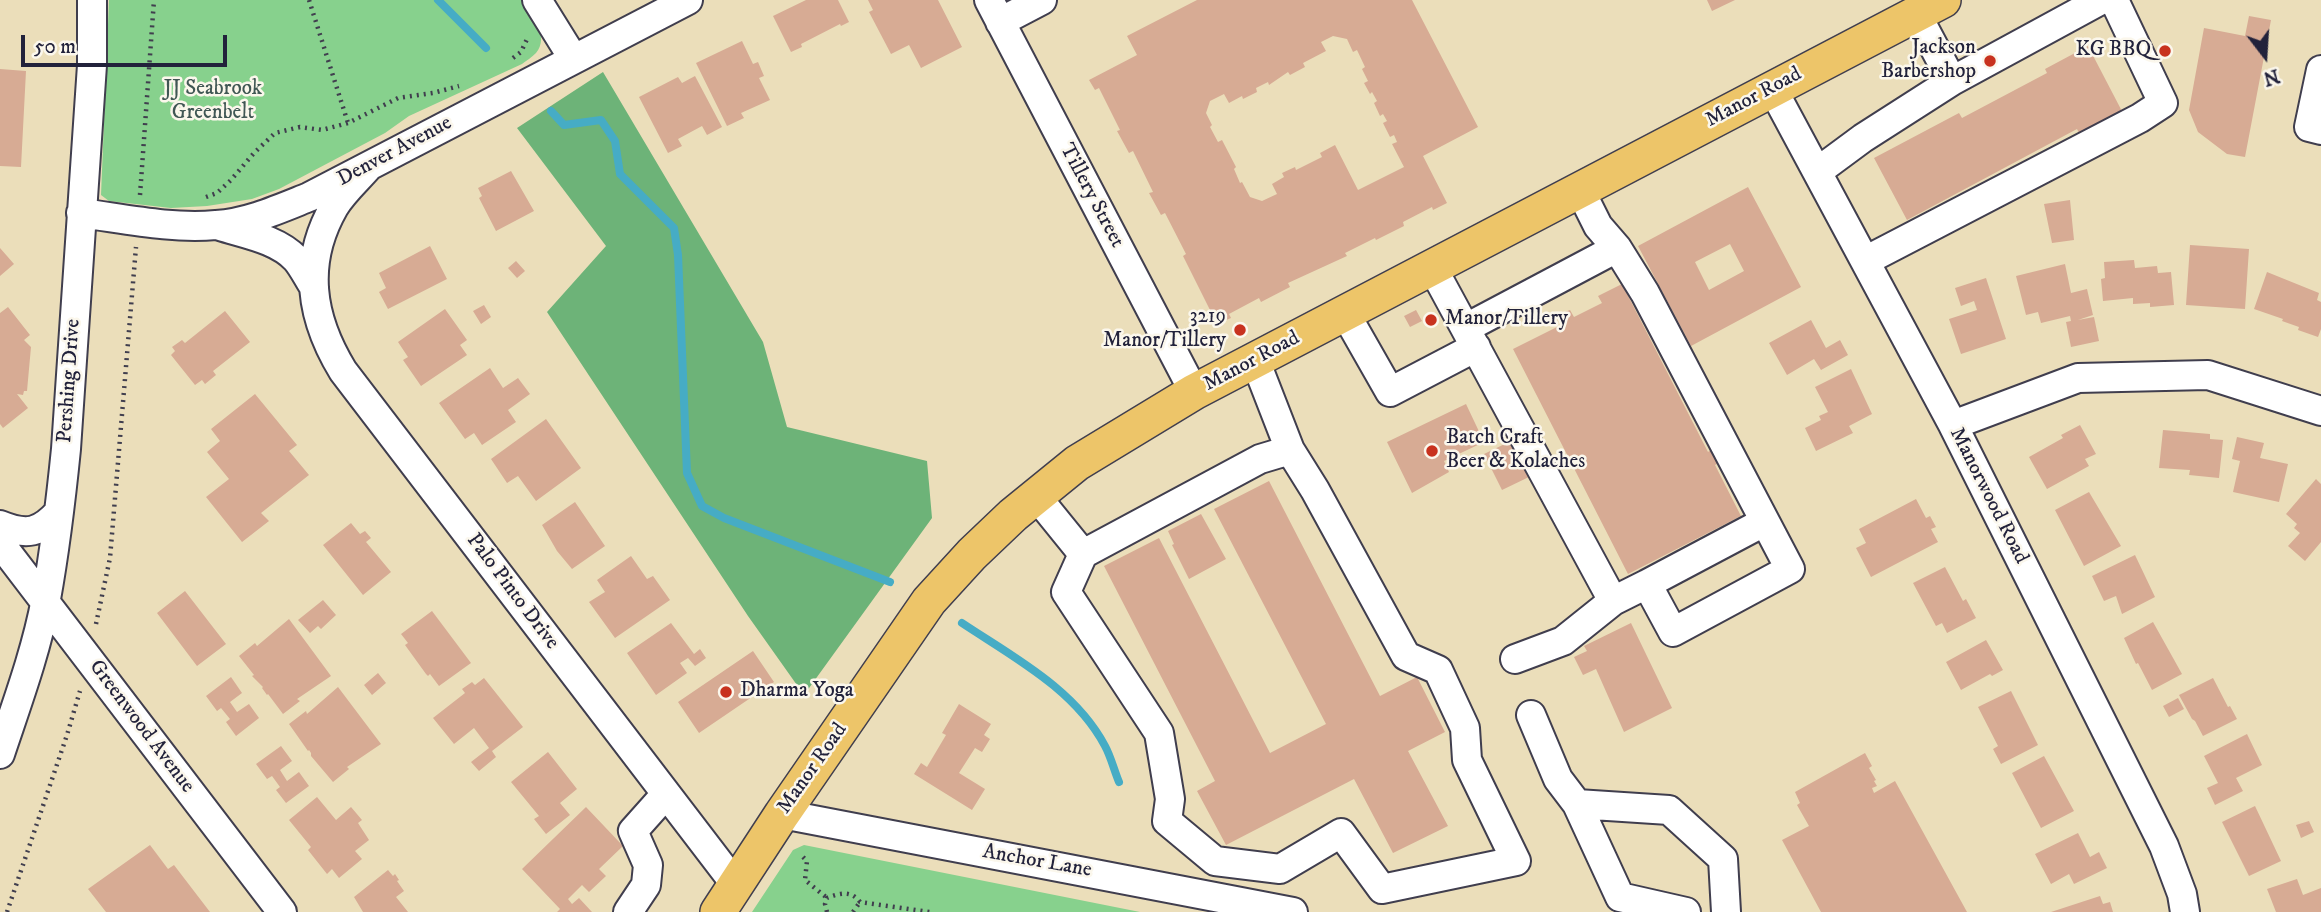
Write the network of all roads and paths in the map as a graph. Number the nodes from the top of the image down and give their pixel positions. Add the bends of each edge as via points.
1 (92, 0) edge
2 (154, 0) edge
3 (309, 0) edge
4 (688, 0) edge
5 (1042, 0) edge
6 (2101, 0) edge
7 (2115, 0) edge
8 (1930, 7) edge
9 (995, 11) edge
10 (534, 14) edge
11 (573, 58) junction
12 (505, 64) dead end
13 (2321, 70) edge
14 (1952, 81) junction
15 (467, 84) dead end
16 (1772, 88) junction
17 (348, 123) junction
18 (2321, 130) edge
19 (369, 166) junction
20 (1817, 172) junction
21 (1580, 190) junction
22 (205, 197) dead end
23 (140, 199) dead end
24 (81, 213) junction
25 (217, 225) junction
26 (137, 242) dead end
27 (1617, 248) junction
28 (1865, 261) junction
29 (1432, 267) junction
30 (314, 287) junction
31 (1345, 313) junction
32 (1471, 337) junction
33 (1255, 360) junction
34 (1194, 392) junction
35 (2321, 411) edge
36 (1953, 425) junction
37 (1290, 450) junction
38 (1036, 496) junction
39 (60, 512) junction
40 (1764, 522) junction
41 (0, 525) edge
42 (0, 543) edge
43 (1083, 554) junction
44 (1647, 584) junction
45 (45, 601) junction
46 (1613, 601) junction
47 (96, 627) dead end
48 (1516, 659) dead end
49 (80, 688) dead end
50 (1531, 715) dead end
51 (0, 754) edge
52 (666, 794) junction
53 (1577, 804) junction
54 (782, 814) junction
55 (803, 857) dead end
56 (827, 898) junction
57 (727, 899) edge
58 (860, 902) junction
59 (7, 912) edge
60 (282, 912) edge
61 (628, 912) edge
62 (827, 912) edge
63 (853, 912) edge
64 (930, 912) edge
65 (1293, 912) edge
66 (1686, 912) edge
67 (1726, 912) edge
68 (2186, 912) edge

1 - 24 street, Pershing Drive
2 - 23 path
3 - 17 path
4 - 11 street, Denver Avenue
5 - 9 street
6 - 14 street
7 - 28 street via 2163,103
8 - 14 street
8 - 16 main road, Manor Road
9 - 34 street, Tillery Street
10 - 11 street
10 - 12 path via 521,52
11 - 19 street, Denver Avenue
13 - 18 street via 2309,127
14 - 20 street
15 - 17 path via 398,98
16 - 20 street, Manorwood Road
16 - 21 main road, Manor Road
17 - 22 path via 275,133 217,193
19 - 25 street, Denver Avenue via 309,197
19 - 30 street, Palo Pinto Drive via 336,204 320,236
20 - 28 street, Manorwood Road
21 - 27 street via 1598,226
21 - 29 main road, Manor Road
24 - 25 street, Denver Avenue via 180,227
24 - 39 street, Pershing Drive
25 - 30 street, Palo Pinto Drive via 281,248 296,259
26 - 47 path via 110,558
27 - 32 street
27 - 40 street
28 - 36 street, Manorwood Road
29 - 31 main road, Manor Road
29 - 32 street
30 - 52 street, Palo Pinto Drive via 327,345 343,371
31 - 32 street via 1390,392
31 - 33 main road, Manor Road
32 - 46 street
33 - 34 main road, Manor Road
33 - 37 street
34 - 38 main road, Manor Road via 1077,463
35 - 36 street via 2208,375 2078,377
36 - 68 street, Manorwood Road via 2164,846
37 - 43 street via 1260,459
37 - 43 street via 1406,656 1438,670 1465,728 1467,761 1516,861 1382,889 1341,834 1280,869 1215,861 1167,821 1170,799 1159,733 1066,592
38 - 43 street
38 - 54 main road, Manor Road via 929,601
39 - 41 street via 47,525 28,531
39 - 45 street, Pershing Drive
40 - 44 street
40 - 44 street via 1790,569 1673,632
42 - 45 street, Greenwood Avenue
44 - 46 street
45 - 51 street, Pershing Drive
45 - 60 street, Greenwood Avenue
46 - 48 street via 1563,641
49 - 59 path
50 - 53 street via 1558,779
52 - 57 street, Palo Pinto Drive
52 - 61 street via 633,831 648,865 646,885
53 - 66 street via 1620,897
53 - 67 street via 1669,810 1723,859
54 - 57 main road, Manor Road
54 - 65 street, Anchor Lane
55 - 56 path via 807,861 805,880
56 - 58 path via 843,893
56 - 62 path
58 - 63 path
58 - 64 path

